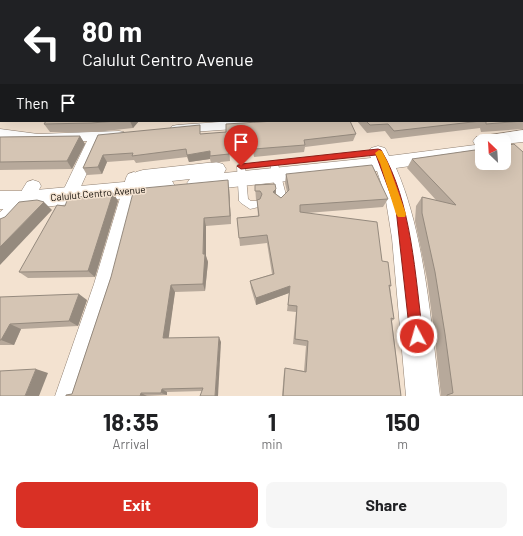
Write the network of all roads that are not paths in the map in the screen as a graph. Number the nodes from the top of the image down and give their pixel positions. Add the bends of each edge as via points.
1 (259, 123) edge
2 (188, 125) edge
3 (164, 130) edge
4 (0, 133) edge
5 (134, 133) edge
6 (523, 136) edge
7 (96, 137) junction
8 (511, 137) edge
9 (475, 142) edge
10 (523, 145) edge
11 (511, 147) edge
12 (475, 151) edge
13 (381, 158) junction
14 (276, 169) junction
15 (242, 172) junction
16 (132, 184) junction
17 (0, 187) edge
18 (72, 189) junction
19 (29, 193) junction
20 (0, 200) edge
21 (279, 201) edge
22 (256, 204) edge
23 (0, 223) edge
24 (68, 396) edge
25 (423, 396) edge

1 - 2 street
2 - 3 street
4 - 7 street via 38,138
5 - 7 street
6 - 8 main road, Calulut Centro Avenue
7 - 18 street
9 - 13 main road, Calulut Centro Avenue
10 - 11 main road
12 - 13 main road, Calulut Centro Avenue
13 - 14 main road, Calulut Centro Avenue
13 - 25 main road via 400,209 414,306
14 - 15 main road, Calulut Centro Avenue
14 - 21 lane via 282,199
15 - 16 main road, Calulut Centro Avenue
15 - 22 lane via 244,201 250,205
16 - 18 main road, Calulut Centro Avenue
16 - 24 street via 105,284
17 - 19 main road, Calulut Centro Avenue
18 - 19 main road, Calulut Centro Avenue
19 - 20 main road, Calulut Centro Avenue
19 - 23 street

